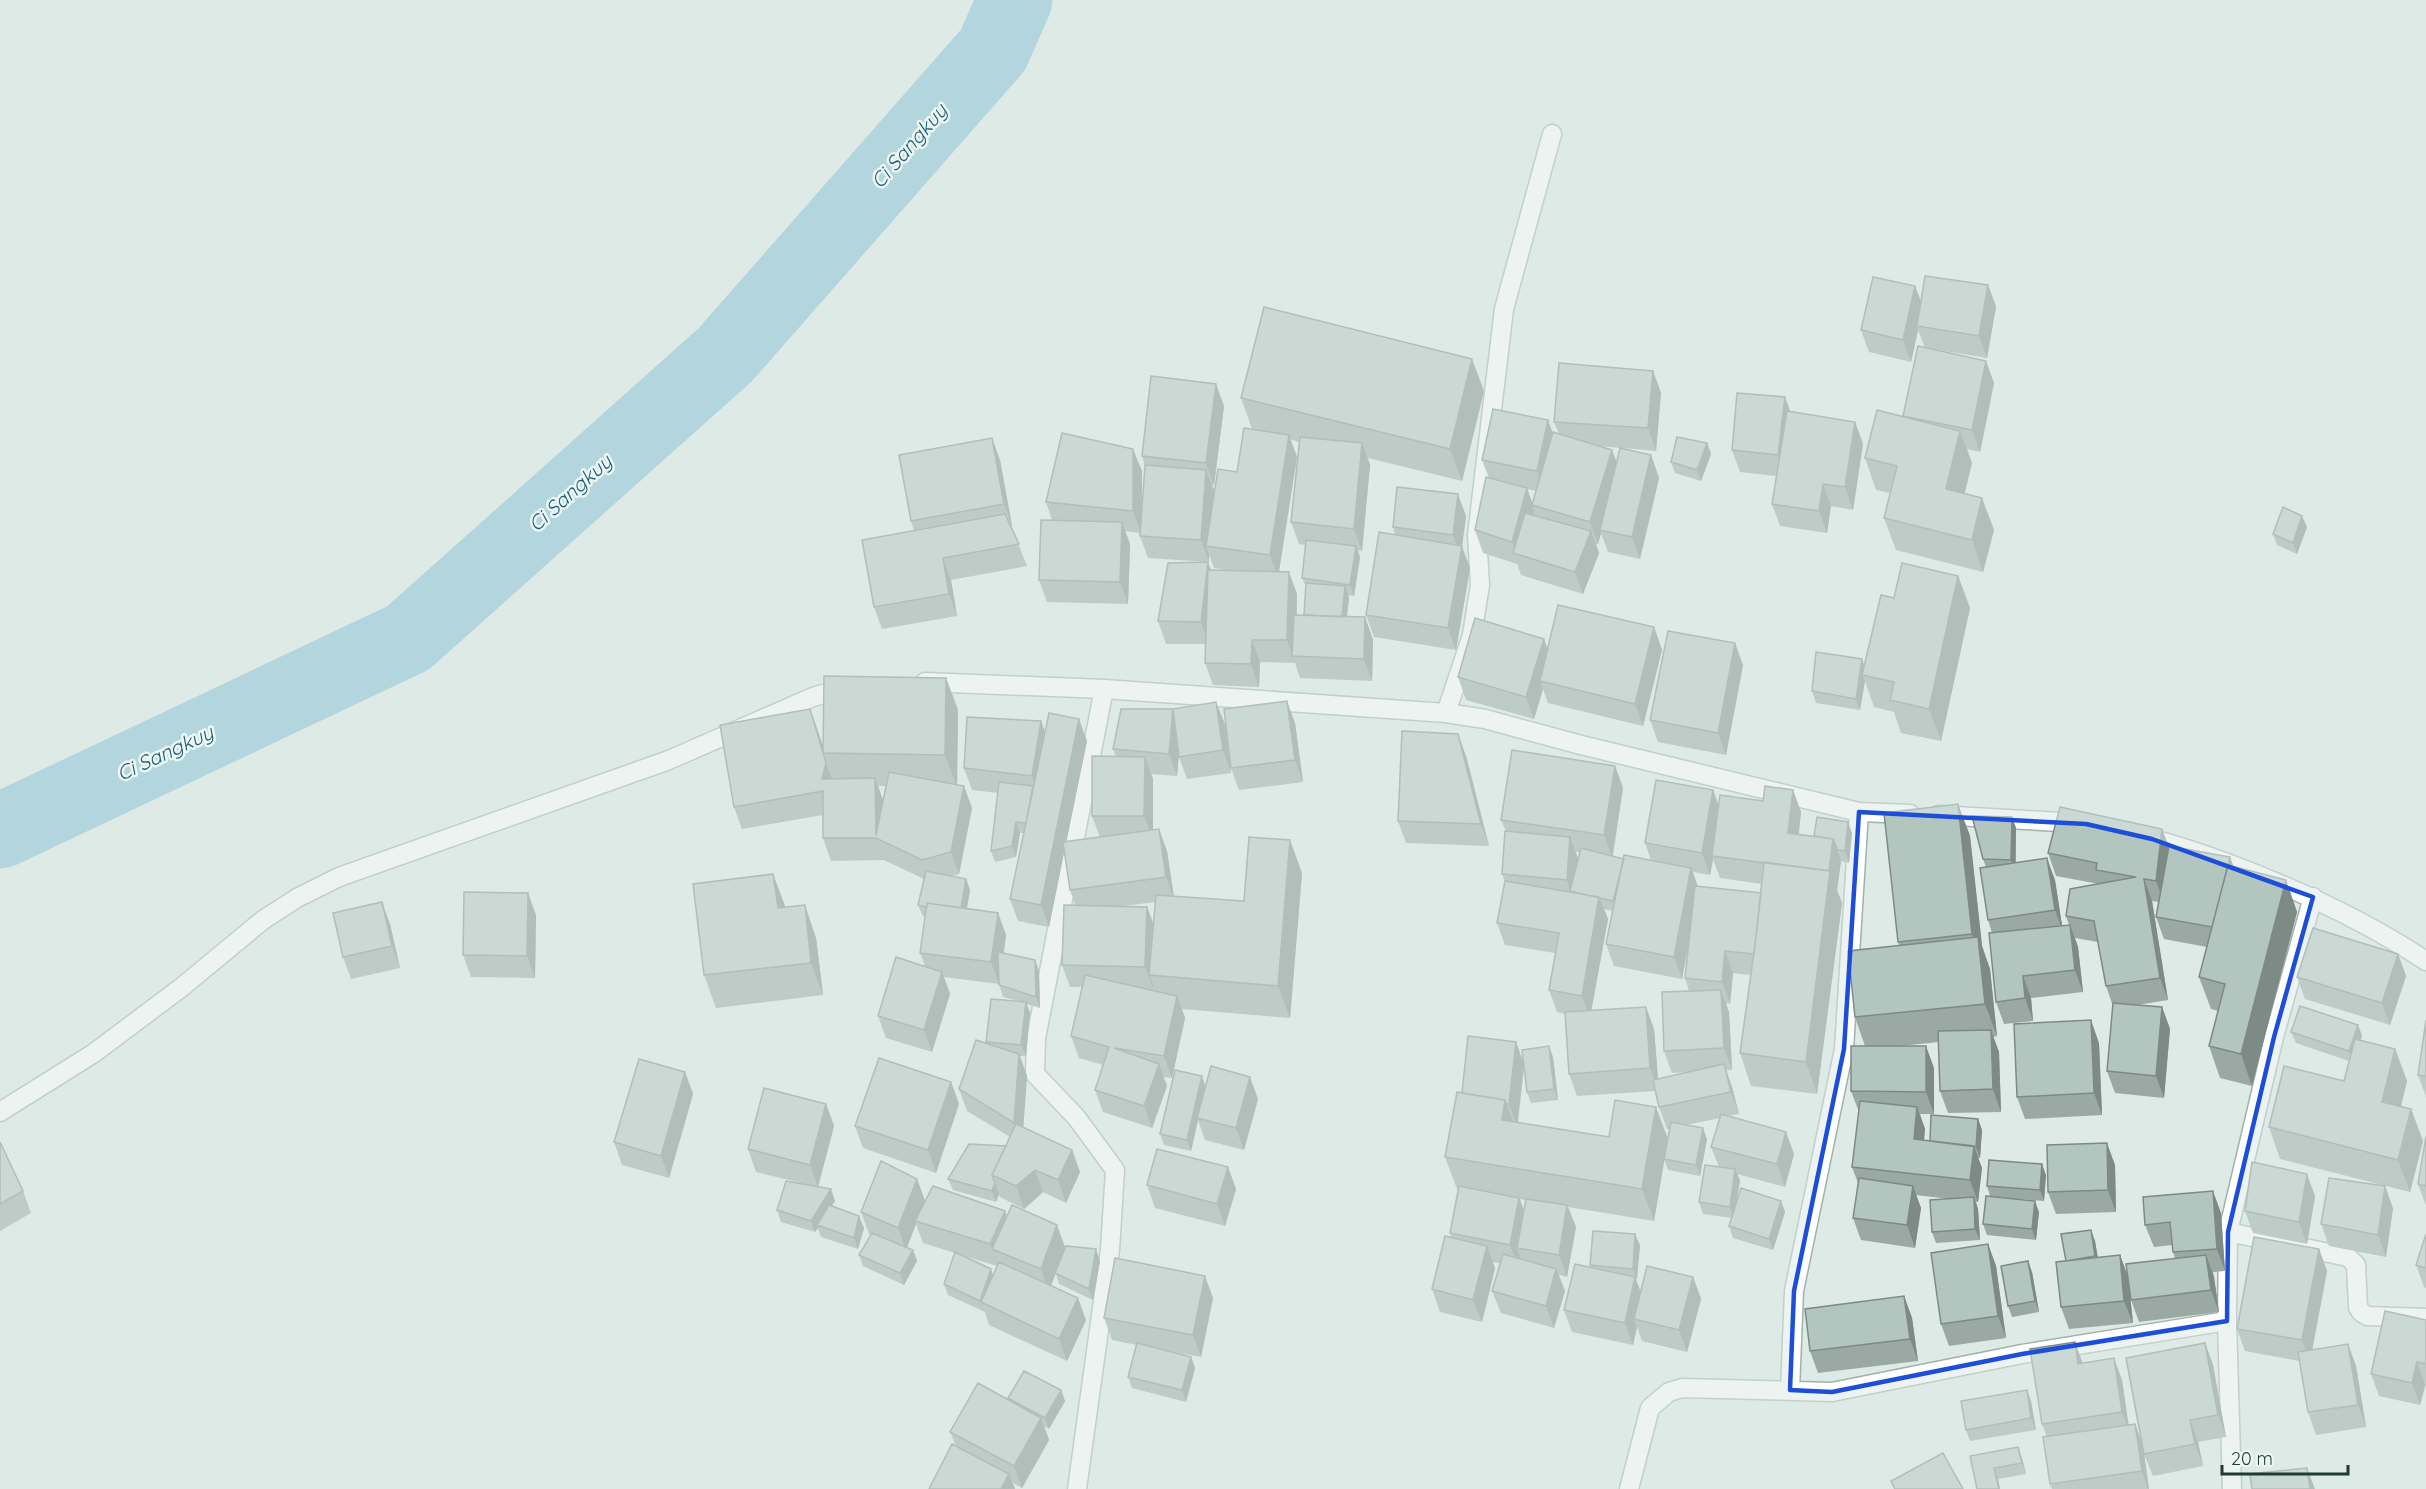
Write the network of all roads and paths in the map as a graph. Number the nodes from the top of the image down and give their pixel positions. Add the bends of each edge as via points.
1 (1552, 134) dead end
2 (908, 681) edge
3 (862, 684) edge
4 (1104, 689) junction
5 (1446, 712) junction
6 (1859, 812) junction
7 (2097, 826) edge
8 (2130, 834) edge
9 (2313, 897) junction
10 (2426, 961) edge
11 (0, 1112) edge
12 (2228, 1232) junction
13 (2426, 1318) edge
14 (2227, 1321) junction
15 (1790, 1390) junction
16 (1077, 1489) edge
17 (1629, 1489) edge
18 (2232, 1489) edge

1 - 5 street via 1504,309 1477,535 1480,585 1472,635
2 - 4 street
3 - 11 street via 813,697 669,760 339,877 263,920 94,1053
4 - 5 street
4 - 16 street via 1036,1038 1035,1074 1076,1117 1115,1170 1110,1250
5 - 6 street
6 - 7 street
6 - 15 street via 1844,1049 1794,1291
8 - 9 street via 2207,856
9 - 10 street
9 - 12 street via 2274,1037
12 - 13 street via 2348,1257 2356,1265 2361,1312 2367,1316
12 - 14 street
14 - 15 street via 2022,1354 1832,1392
14 - 18 street
15 - 17 street via 1696,1387 1669,1392 1650,1408

